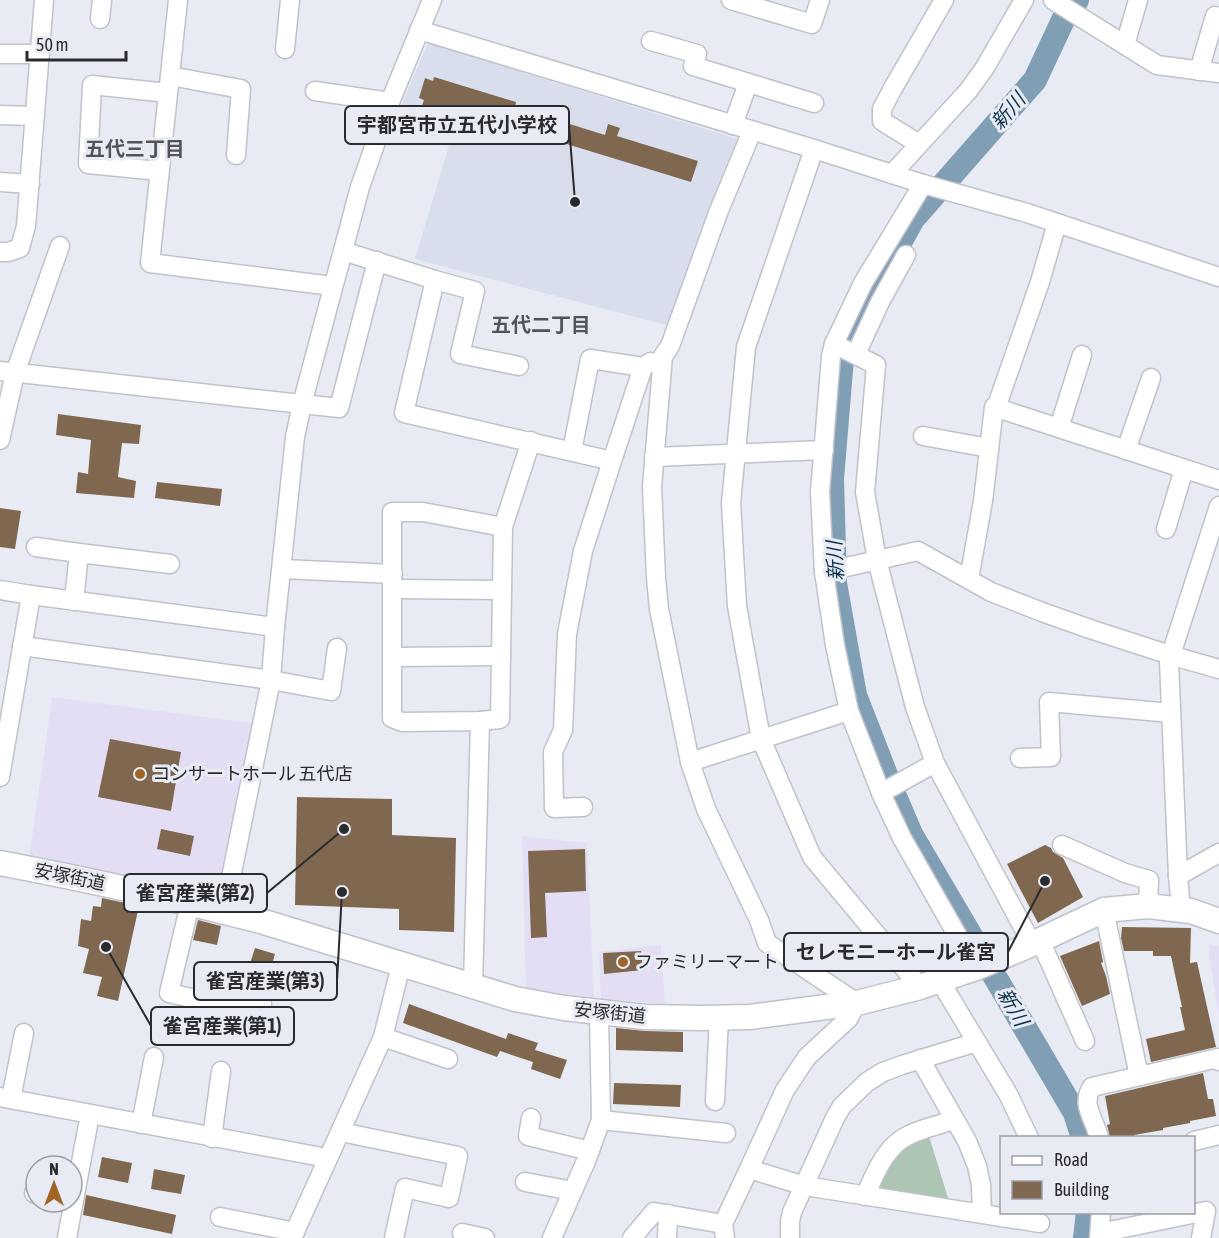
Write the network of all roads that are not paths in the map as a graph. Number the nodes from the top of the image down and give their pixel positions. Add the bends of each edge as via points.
1 (44, 0) edge
2 (102, 0) edge
3 (178, 0) edge
4 (290, 0) edge
5 (432, 0) edge
6 (820, 0) edge
7 (944, 0) edge
8 (1024, 0) edge
9 (1137, 0) edge
10 (738, 1) edge
11 (1057, 2) edge
12 (1215, 16) dead end
13 (100, 19) dead end
14 (419, 30) junction
15 (651, 41) dead end
16 (1125, 45) junction
17 (285, 49) dead end
18 (0, 54) edge
19 (39, 54) junction
20 (1199, 71) junction
21 (1219, 73) edge
22 (748, 83) junction
23 (169, 84) junction
24 (315, 92) dead end
25 (390, 102) junction
26 (814, 104) dead end
27 (0, 115) edge
28 (35, 116) junction
29 (733, 125) junction
30 (752, 130) junction
31 (919, 144) junction
32 (814, 149) junction
33 (236, 155) dead end
34 (159, 171) junction
35 (892, 174) junction
36 (0, 182) edge
37 (30, 184) junction
38 (928, 185) junction
39 (1057, 223) junction
40 (60, 246) dead end
41 (343, 251) junction
42 (0, 252) edge
43 (906, 255) dead end
44 (377, 261) junction
45 (1219, 277) edge
46 (435, 280) junction
47 (333, 286) junction
48 (845, 349) junction
49 (1082, 355) dead end
50 (663, 356) junction
51 (519, 366) dead end
52 (643, 367) junction
53 (8, 372) edge
54 (1151, 378) dead end
55 (302, 404) junction
56 (996, 408) junction
57 (1059, 428) junction
58 (1, 429) edge
59 (923, 436) dead end
60 (531, 441) junction
61 (989, 448) junction
62 (824, 450) junction
63 (1126, 450) junction
64 (572, 451) junction
65 (736, 453) junction
66 (654, 457) junction
67 (612, 461) junction
68 (1184, 469) junction
69 (1219, 480) edge
70 (1219, 506) edge
71 (502, 527) junction
72 (1166, 530) dead end
73 (36, 547) dead end
74 (79, 553) junction
75 (877, 560) junction
76 (170, 564) dead end
77 (282, 569) junction
78 (832, 570) junction
79 (969, 579) junction
80 (393, 581) junction
81 (0, 590) edge
82 (502, 590) junction
83 (30, 595) junction
84 (74, 601) junction
85 (275, 627) junction
86 (22, 646) junction
87 (337, 648) dead end
88 (1170, 655) junction
89 (501, 656) junction
90 (393, 657) junction
91 (1219, 669) edge
92 (271, 680) junction
93 (849, 711) junction
94 (1171, 713) junction
95 (480, 721) junction
96 (761, 739) junction
97 (1020, 758) dead end
98 (690, 762) junction
99 (935, 763) junction
100 (0, 777) edge
101 (888, 789) junction
102 (583, 807) dead end
103 (1062, 845) dead end
104 (1219, 853) edge
105 (0, 863) edge
106 (1178, 876) junction
107 (190, 904) junction
108 (1148, 906) junction
109 (1181, 909) junction
110 (1104, 910) junction
111 (224, 912) junction
112 (1219, 921) edge
113 (1036, 942) junction
114 (984, 964) junction
115 (401, 965) junction
116 (930, 984) junction
117 (473, 986) junction
118 (857, 1003) junction
119 (262, 1004) dead end
120 (599, 1012) junction
121 (720, 1017) junction
122 (24, 1033) dead end
123 (383, 1036) junction
124 (1085, 1041) dead end
125 (977, 1042) junction
126 (154, 1058) dead end
127 (448, 1059) dead end
128 (920, 1059) junction
129 (1219, 1059) edge
130 (221, 1071) dead end
131 (1139, 1076) junction
132 (5, 1098) edge
133 (715, 1101) dead end
134 (90, 1114) junction
135 (531, 1118) dead end
136 (601, 1120) junction
137 (954, 1120) junction
138 (141, 1124) junction
139 (341, 1132) junction
140 (726, 1133) dead end
141 (1219, 1135) edge
142 (1029, 1136) edge
143 (1099, 1136) edge
144 (212, 1138) junction
145 (1195, 1141) edge
146 (590, 1150) junction
147 (82, 1154) edge
148 (327, 1158) junction
149 (749, 1169) junction
150 (525, 1182) dead end
151 (805, 1186) junction
152 (573, 1191) junction
153 (865, 1196) junction
154 (1213, 1209) edge
155 (1195, 1213) edge
156 (71, 1214) edge
157 (668, 1214) junction
158 (982, 1214) junction
159 (1101, 1214) edge
160 (1192, 1214) edge
161 (220, 1216) dead end
162 (1039, 1224) edge
163 (724, 1231) edge
164 (462, 1233) dead end
165 (297, 1236) edge
166 (1099, 1236) edge
167 (67, 1238) edge
168 (394, 1238) edge
169 (485, 1238) edge
170 (552, 1238) edge
171 (632, 1238) edge
172 (667, 1238) edge
173 (790, 1238) edge
174 (1201, 1238) edge

1 - 19 street
2 - 13 street
3 - 23 street
4 - 17 street
5 - 14 street
6 - 10 street via 812,24
7 - 31 street via 882,108 882,121
8 - 31 street via 968,91
9 - 16 street
11 - 16 street
12 - 20 street
14 - 25 street
14 - 29 street
15 - 22 street via 697,54 693,66
16 - 20 street via 1157,65
18 - 19 street
19 - 28 street
20 - 21 street
22 - 26 street
22 - 29 street
23 - 33 street via 241,89
23 - 34 street
23 - 34 street via 92,85 88,164
24 - 25 street
25 - 41 street via 360,187
27 - 28 street
28 - 37 street
29 - 30 street
30 - 32 street
30 - 50 street
31 - 35 street
32 - 35 street
32 - 65 street via 746,347
34 - 47 street via 150,263
35 - 38 street
36 - 37 street
37 - 42 street via 20,248
38 - 39 street
38 - 48 street via 863,283
39 - 45 street
39 - 56 street
40 - 53 street
41 - 44 street
41 - 47 street
43 - 48 street via 880,302
44 - 46 street
44 - 55 street via 339,408
46 - 51 street via 475,291 460,354
46 - 60 street via 404,413
47 - 55 street
48 - 62 street via 831,356
48 - 75 street via 876,364 865,492
49 - 57 street
50 - 52 street
50 - 66 street
52 - 64 street via 590,359
52 - 67 street
53 - 55 street
53 - 58 street
54 - 63 street
55 - 77 street
56 - 57 street
56 - 61 street
57 - 63 street
59 - 61 street
60 - 64 street
60 - 71 street
61 - 79 street
62 - 65 street
62 - 78 street via 820,492
63 - 68 street
64 - 67 street
65 - 66 street
65 - 96 street via 731,503 736,593
66 - 98 street via 659,609
67 - 102 street via 583,551 567,634 563,730 553,752 554,808
68 - 69 street
68 - 72 street
70 - 88 street
71 - 80 street via 423,512 392,512
71 - 82 street
73 - 74 street
74 - 76 street
74 - 84 street
75 - 78 street
75 - 79 street via 918,551
75 - 99 street via 915,707
77 - 80 street
77 - 85 street
78 - 93 street via 835,645
79 - 88 street via 1042,612
80 - 82 street
80 - 90 street
81 - 83 street
82 - 89 street
83 - 84 street
83 - 86 street
84 - 85 street
85 - 92 street
86 - 92 street
86 - 100 street
87 - 92 street via 331,691
88 - 91 street
88 - 94 street
89 - 90 street
89 - 95 street via 500,719
90 - 95 street via 392,718 402,722
92 - 111 street
93 - 96 street
93 - 101 street
94 - 97 street via 1049,702 1051,757
94 - 106 street
95 - 117 street
96 - 98 street
96 - 116 street via 812,857
98 - 118 street via 706,809 767,943
99 - 101 street
99 - 113 street
101 - 114 street via 902,838
103 - 108 street via 1149,880
104 - 106 street
105 - 107 main road, 安塚街道
106 - 109 street
107 - 111 main road, 安塚街道
107 - 119 street via 170,993 222,1005 242,998
108 - 109 main road, 安塚街道
108 - 110 main road, 安塚街道
109 - 112 main road, 安塚街道
110 - 113 main road, 安塚街道
110 - 131 street
111 - 115 main road, 安塚街道
113 - 114 main road, 安塚街道
113 - 124 street
114 - 116 main road, 安塚街道
115 - 117 main road, 安塚街道
115 - 123 street
116 - 118 main road, 安塚街道
116 - 125 street
117 - 120 main road, 安塚街道 via 515,999
118 - 121 main road, 安塚街道 via 750,1017
118 - 149 street via 848,1019 807,1057 785,1090
120 - 121 main road, 安塚街道 via 645,1017
120 - 136 street
121 - 133 street
122 - 132 street
123 - 127 street
123 - 139 street
125 - 128 street
125 - 142 street
126 - 138 street
128 - 137 street
128 - 151 street via 883,1072 842,1106
129 - 131 street
130 - 144 street
131 - 143 street via 1092,1087 1087,1105
132 - 134 street
134 - 138 street
134 - 147 street
135 - 146 street via 528,1136
136 - 140 street
136 - 146 street
137 - 153 street via 907,1136 892,1147
137 - 158 street via 977,1166
138 - 144 street
139 - 148 street
139 - 168 street via 458,1156 449,1197 405,1188
141 - 145 street
144 - 148 street
146 - 152 street
148 - 165 street
149 - 151 street
149 - 163 street
150 - 152 street
151 - 153 street
151 - 173 street via 792,1212
152 - 170 street
153 - 158 street
154 - 155 street
154 - 174 street
156 - 167 street
157 - 163 street
157 - 171 street via 654,1212
157 - 172 street
158 - 162 street
159 - 166 street
160 - 166 street
161 - 165 street
164 - 169 street

